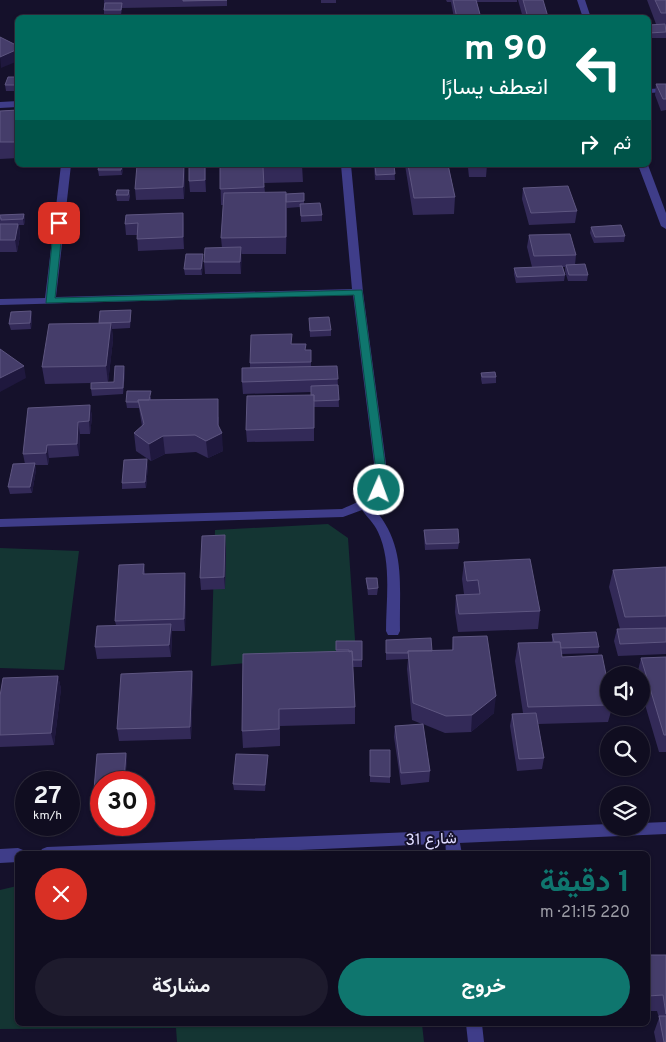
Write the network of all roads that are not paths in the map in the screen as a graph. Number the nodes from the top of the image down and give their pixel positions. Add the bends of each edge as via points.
1 (581, 0) edge
2 (587, 15) edge
3 (651, 90) edge
4 (666, 90) edge
5 (15, 104) edge
6 (0, 105) edge
7 (66, 167) edge
8 (346, 167) edge
9 (643, 167) edge
10 (666, 226) edge
11 (358, 292) junction
12 (50, 301) junction
13 (0, 302) edge
14 (364, 505) junction
15 (0, 523) edge
16 (393, 631) dead end
17 (666, 828) edge
18 (453, 838) junction
19 (123, 851) edge
20 (454, 851) edge
21 (15, 855) edge
22 (0, 856) edge
23 (474, 1026) edge
24 (476, 1042) edge

1 - 2 street
3 - 4 lane
5 - 6 street
7 - 12 street
8 - 11 street
9 - 10 street
11 - 12 street
11 - 14 street via 381,471 379,490
12 - 13 street
14 - 15 street via 343,513
14 - 16 street via 377,519 391,552
17 - 18 street, شارع 31
18 - 19 street, شارع 31
18 - 20 street
21 - 22 street
23 - 24 street

